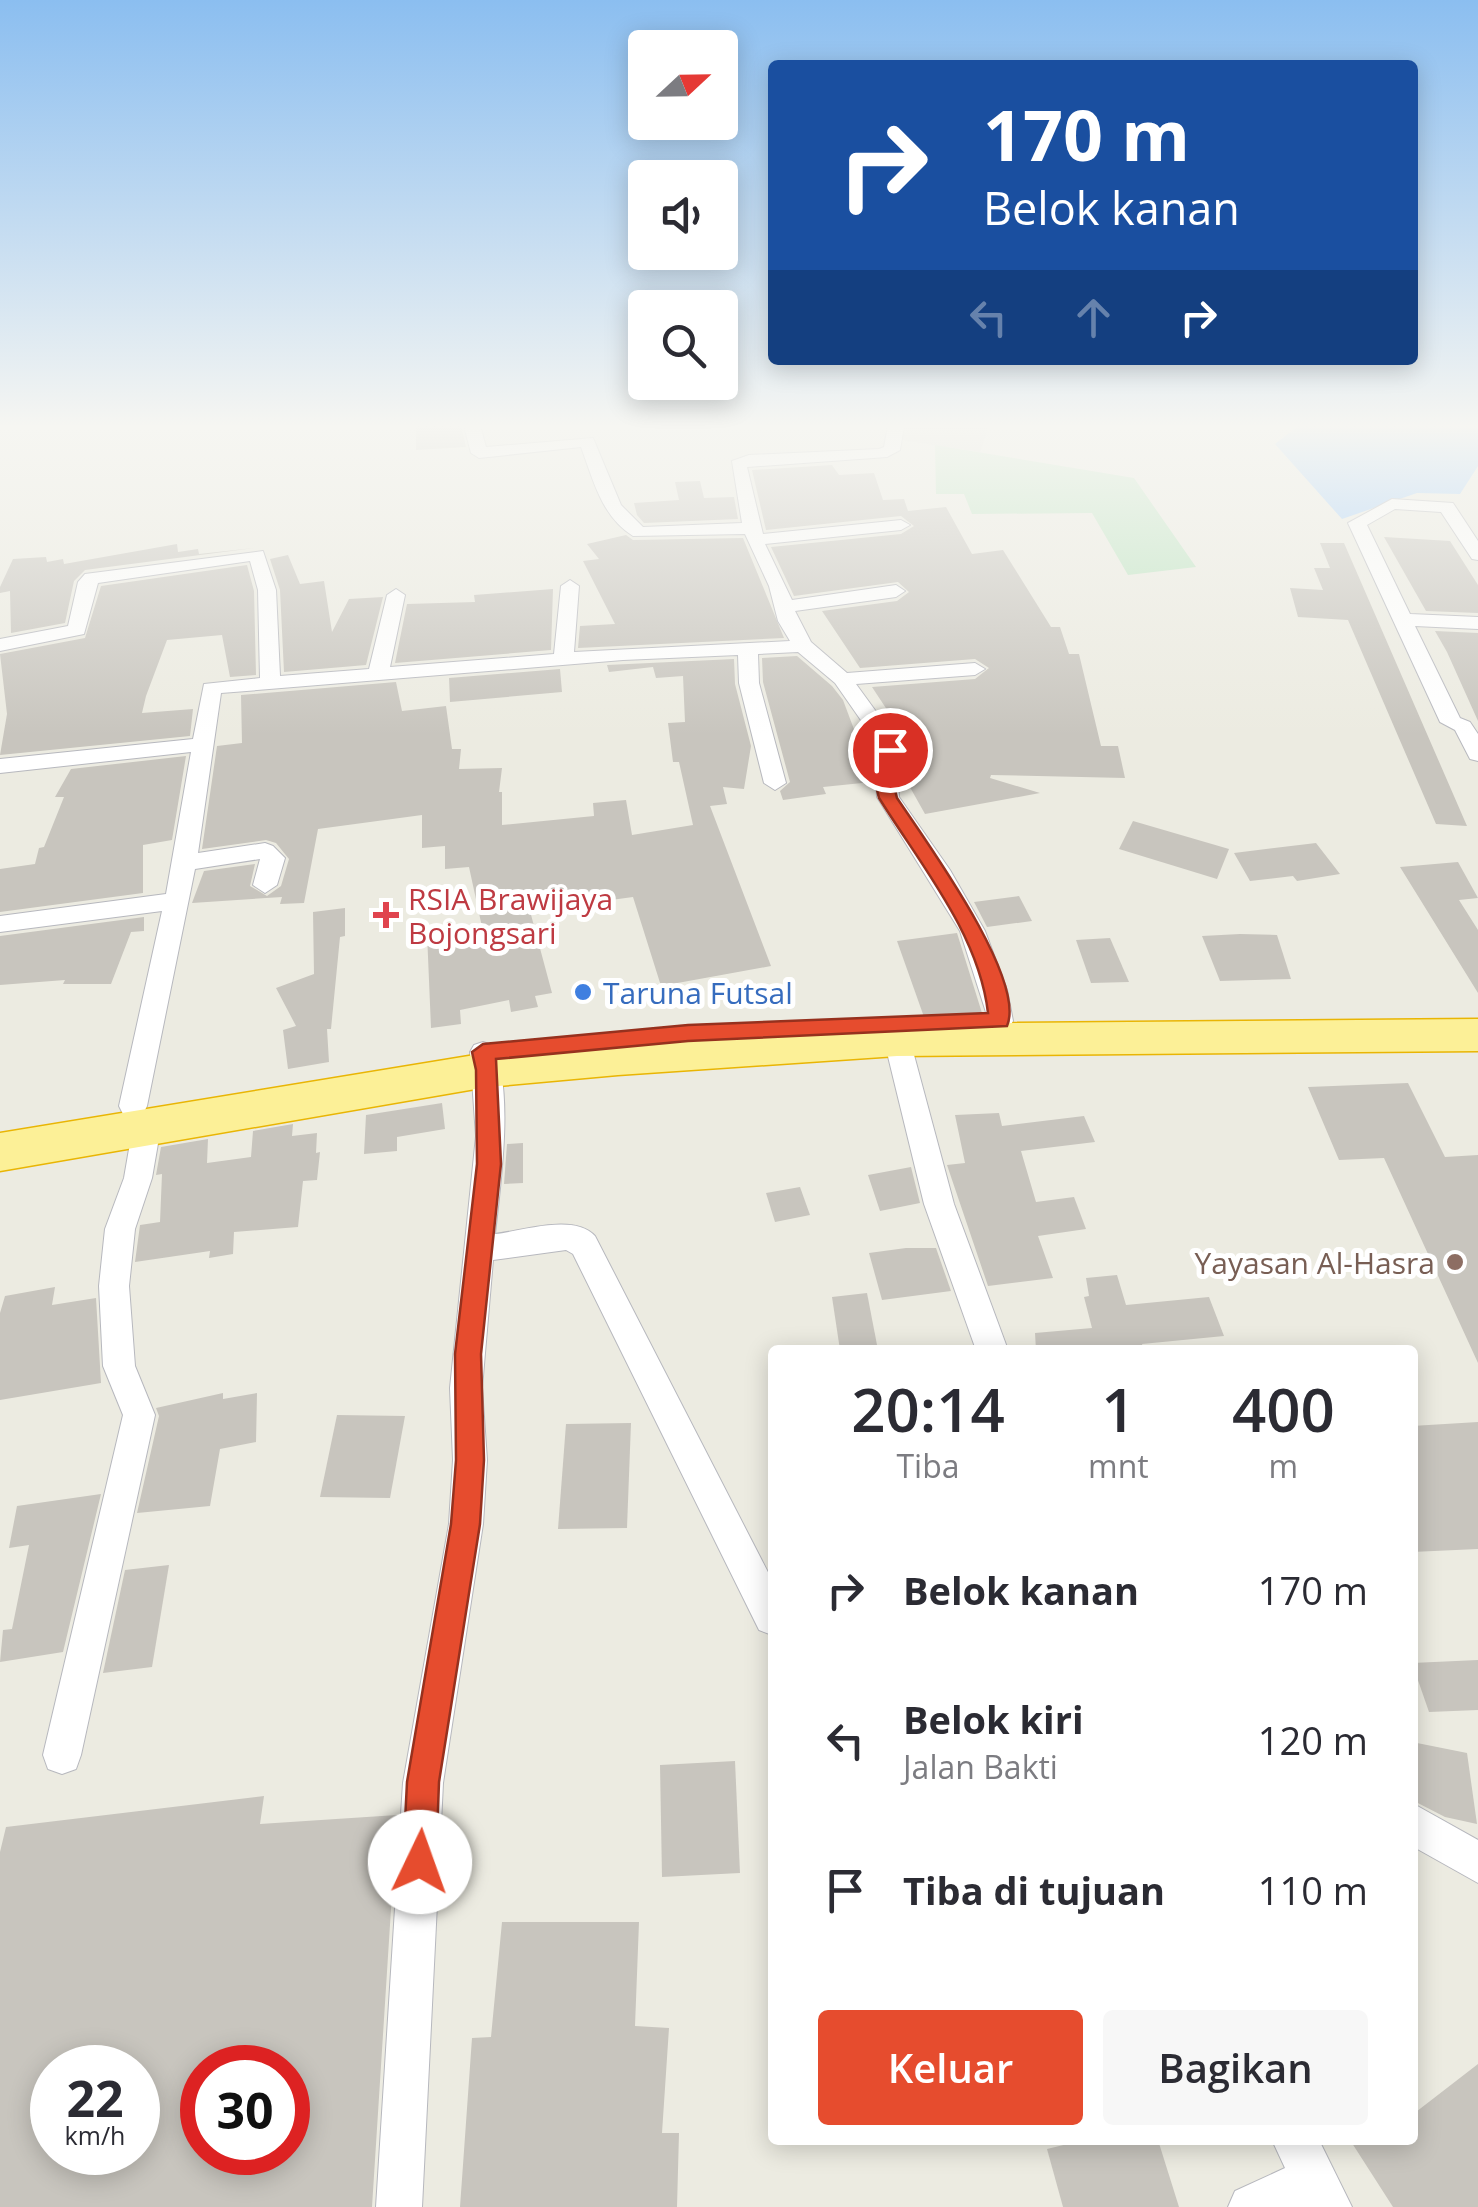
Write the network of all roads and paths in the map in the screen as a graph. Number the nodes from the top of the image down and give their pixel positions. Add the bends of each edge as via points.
1 (635, 529) edge
2 (752, 529) edge
3 (827, 529) edge
4 (1361, 529) edge
5 (1461, 529) edge
6 (753, 534) junction
7 (1478, 556) edge
8 (570, 586) dead end
9 (896, 591) dead end
10 (396, 596) dead end
11 (785, 607) junction
12 (1403, 620) junction
13 (1478, 624) edge
14 (0, 645) edge
15 (802, 646) junction
16 (748, 648) junction
17 (563, 660) junction
18 (975, 670) dead end
19 (378, 674) junction
20 (842, 678) junction
21 (270, 683) junction
22 (1470, 726) edge
23 (200, 746) junction
24 (1478, 754) edge
25 (0, 766) edge
26 (774, 783) dead end
27 (184, 863) junction
28 (265, 884) dead end
29 (175, 901) junction
30 (0, 924) edge
31 (1478, 1014) edge
32 (1000, 1021) junction
33 (1414, 1026) junction
34 (1478, 1035) edge
35 (897, 1040) junction
36 (485, 1061) junction
37 (140, 1116) junction
38 (0, 1130) edge
39 (0, 1152) edge
40 (481, 1249) junction
41 (990, 1345) edge
42 (768, 1608) edge
43 (62, 1755) dead end
44 (1418, 1828) edge
45 (1478, 1864) edge
46 (1312, 2175) edge
47 (399, 2207) edge
48 (1251, 2207) edge

1 - 6 street
2 - 6 street
3 - 6 street
4 - 12 street
5 - 7 street
6 - 11 street
8 - 17 street
9 - 11 street
10 - 19 street
11 - 15 street
12 - 13 street
12 - 22 street via 1451,722
14 - 21 street via 77,630 92,578 258,555 267,590
15 - 16 street
15 - 20 street
16 - 17 street
16 - 26 street
17 - 19 street
18 - 20 street
19 - 21 street
20 - 32 street via 886,739 888,798 978,939
21 - 23 street via 211,688
22 - 24 street
23 - 25 street
23 - 27 street
27 - 28 street via 266,851 272,858
27 - 29 street
29 - 30 street
29 - 37 street
31 - 33 highway
32 - 33 highway
32 - 36 highway via 688,1033
33 - 34 highway
33 - 35 highway
35 - 36 highway
35 - 41 street via 939,1204
36 - 37 highway
36 - 40 street via 490,1136
37 - 38 highway
37 - 39 highway
37 - 43 street via 136,1188 120,1229 114,1286 120,1366 140,1415
40 - 42 street via 566,1237 584,1244
40 - 47 street via 466,1388 466,1524 423,1782
44 - 45 street
46 - 48 street

